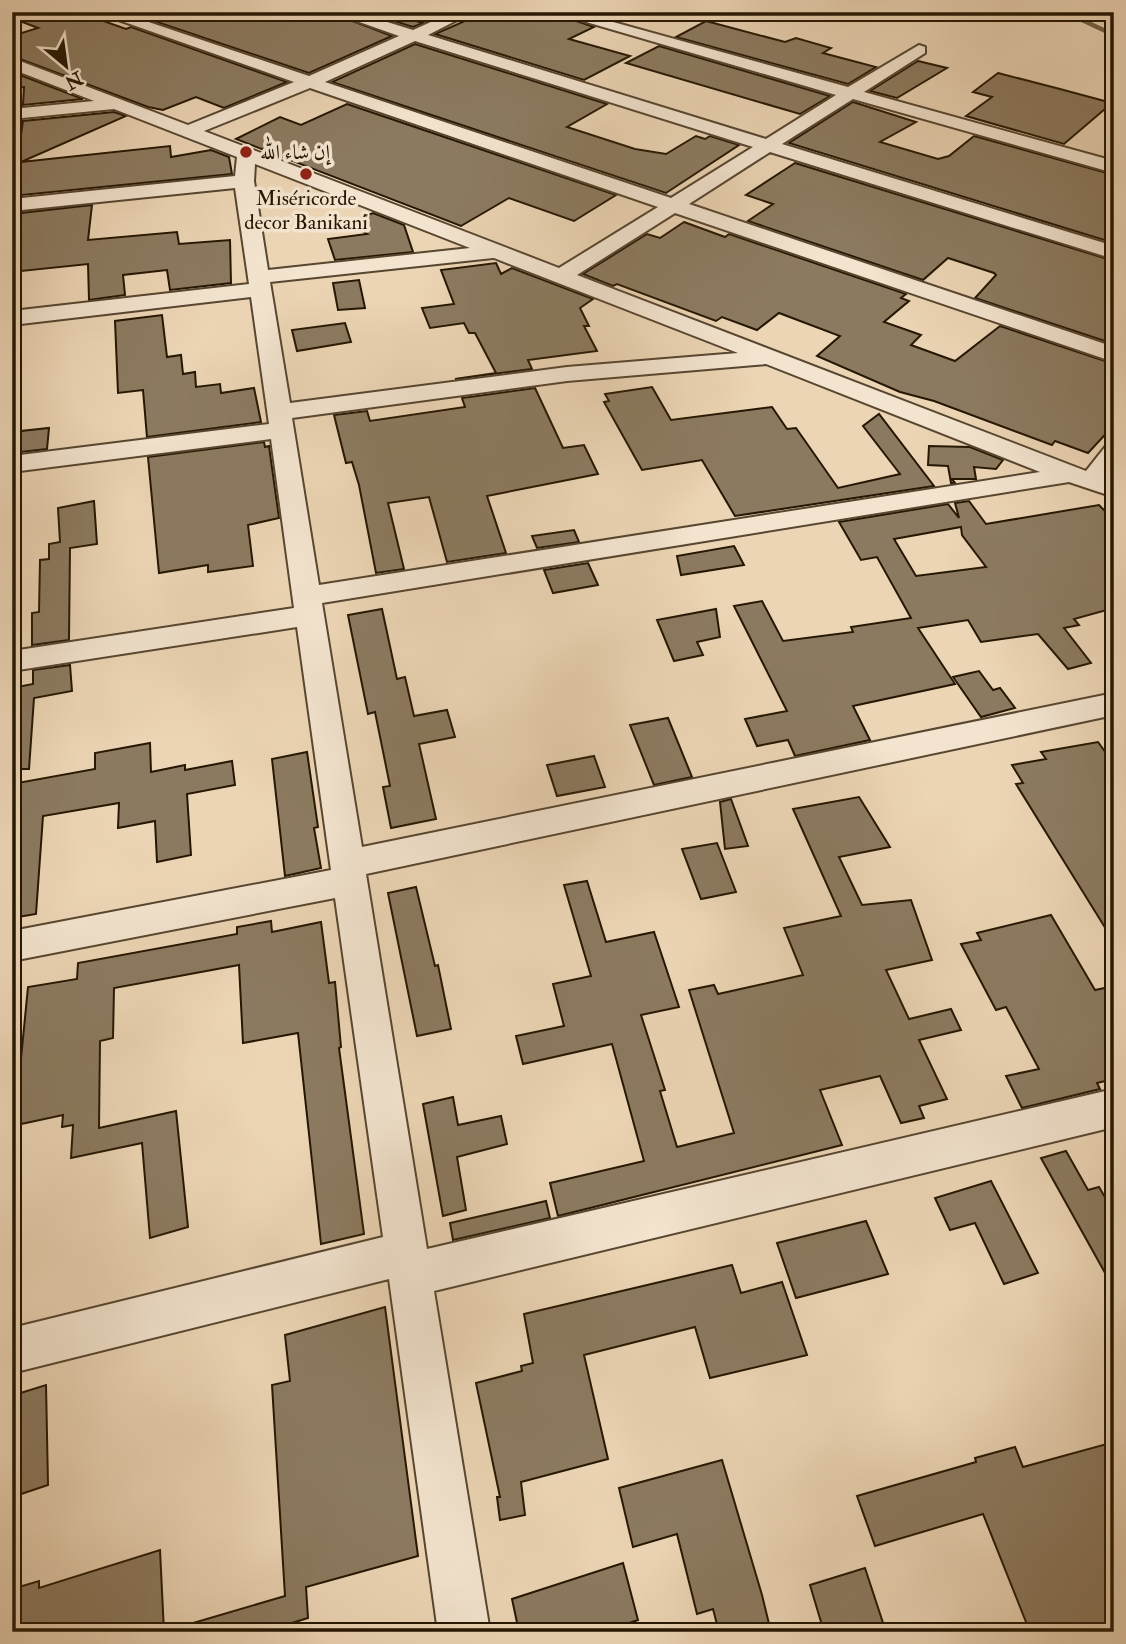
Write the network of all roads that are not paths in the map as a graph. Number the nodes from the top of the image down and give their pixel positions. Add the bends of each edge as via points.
1 (103, 12) edge
2 (338, 12) edge
3 (466, 12) edge
4 (559, 12) edge
5 (413, 36) junction
6 (919, 50) dead end
7 (12, 63) edge
8 (310, 82) junction
9 (852, 94) junction
10 (118, 104) junction
11 (12, 114) edge
12 (190, 131) junction
13 (770, 146) junction
14 (246, 167) junction
15 (1114, 167) edge
16 (12, 205) edge
17 (675, 206) junction
18 (496, 251) junction
19 (1114, 253) edge
20 (563, 275) junction
21 (259, 283) junction
22 (12, 318) edge
23 (1114, 355) edge
24 (773, 357) junction
25 (280, 421) junction
26 (1114, 452) edge
27 (12, 464) edge
28 (1092, 481) edge
29 (309, 605) junction
30 (12, 661) edge
31 (1114, 704) edge
32 (349, 873) junction
33 (12, 946) edge
34 (1114, 1108) edge
35 (408, 1264) junction
36 (12, 1351) edge
37 (464, 1632) edge

1 - 8 street
2 - 5 street
3 - 5 street
4 - 9 street
5 - 8 street
5 - 13 street
6 - 9 street
7 - 10 street
8 - 12 street
8 - 17 street
9 - 13 street
9 - 15 street
10 - 11 street
10 - 12 street
12 - 14 street
13 - 17 street
13 - 19 street
14 - 16 street
14 - 18 street
14 - 21 street
17 - 20 street
17 - 23 street
18 - 20 street
18 - 21 street
20 - 24 street
21 - 22 street
21 - 25 street
24 - 25 street via 567,374
24 - 28 street
25 - 27 street
25 - 29 street
26 - 28 street
28 - 29 street
29 - 30 street
29 - 32 street
31 - 32 street
32 - 33 street
32 - 35 street
34 - 35 street
35 - 36 street
35 - 37 street

